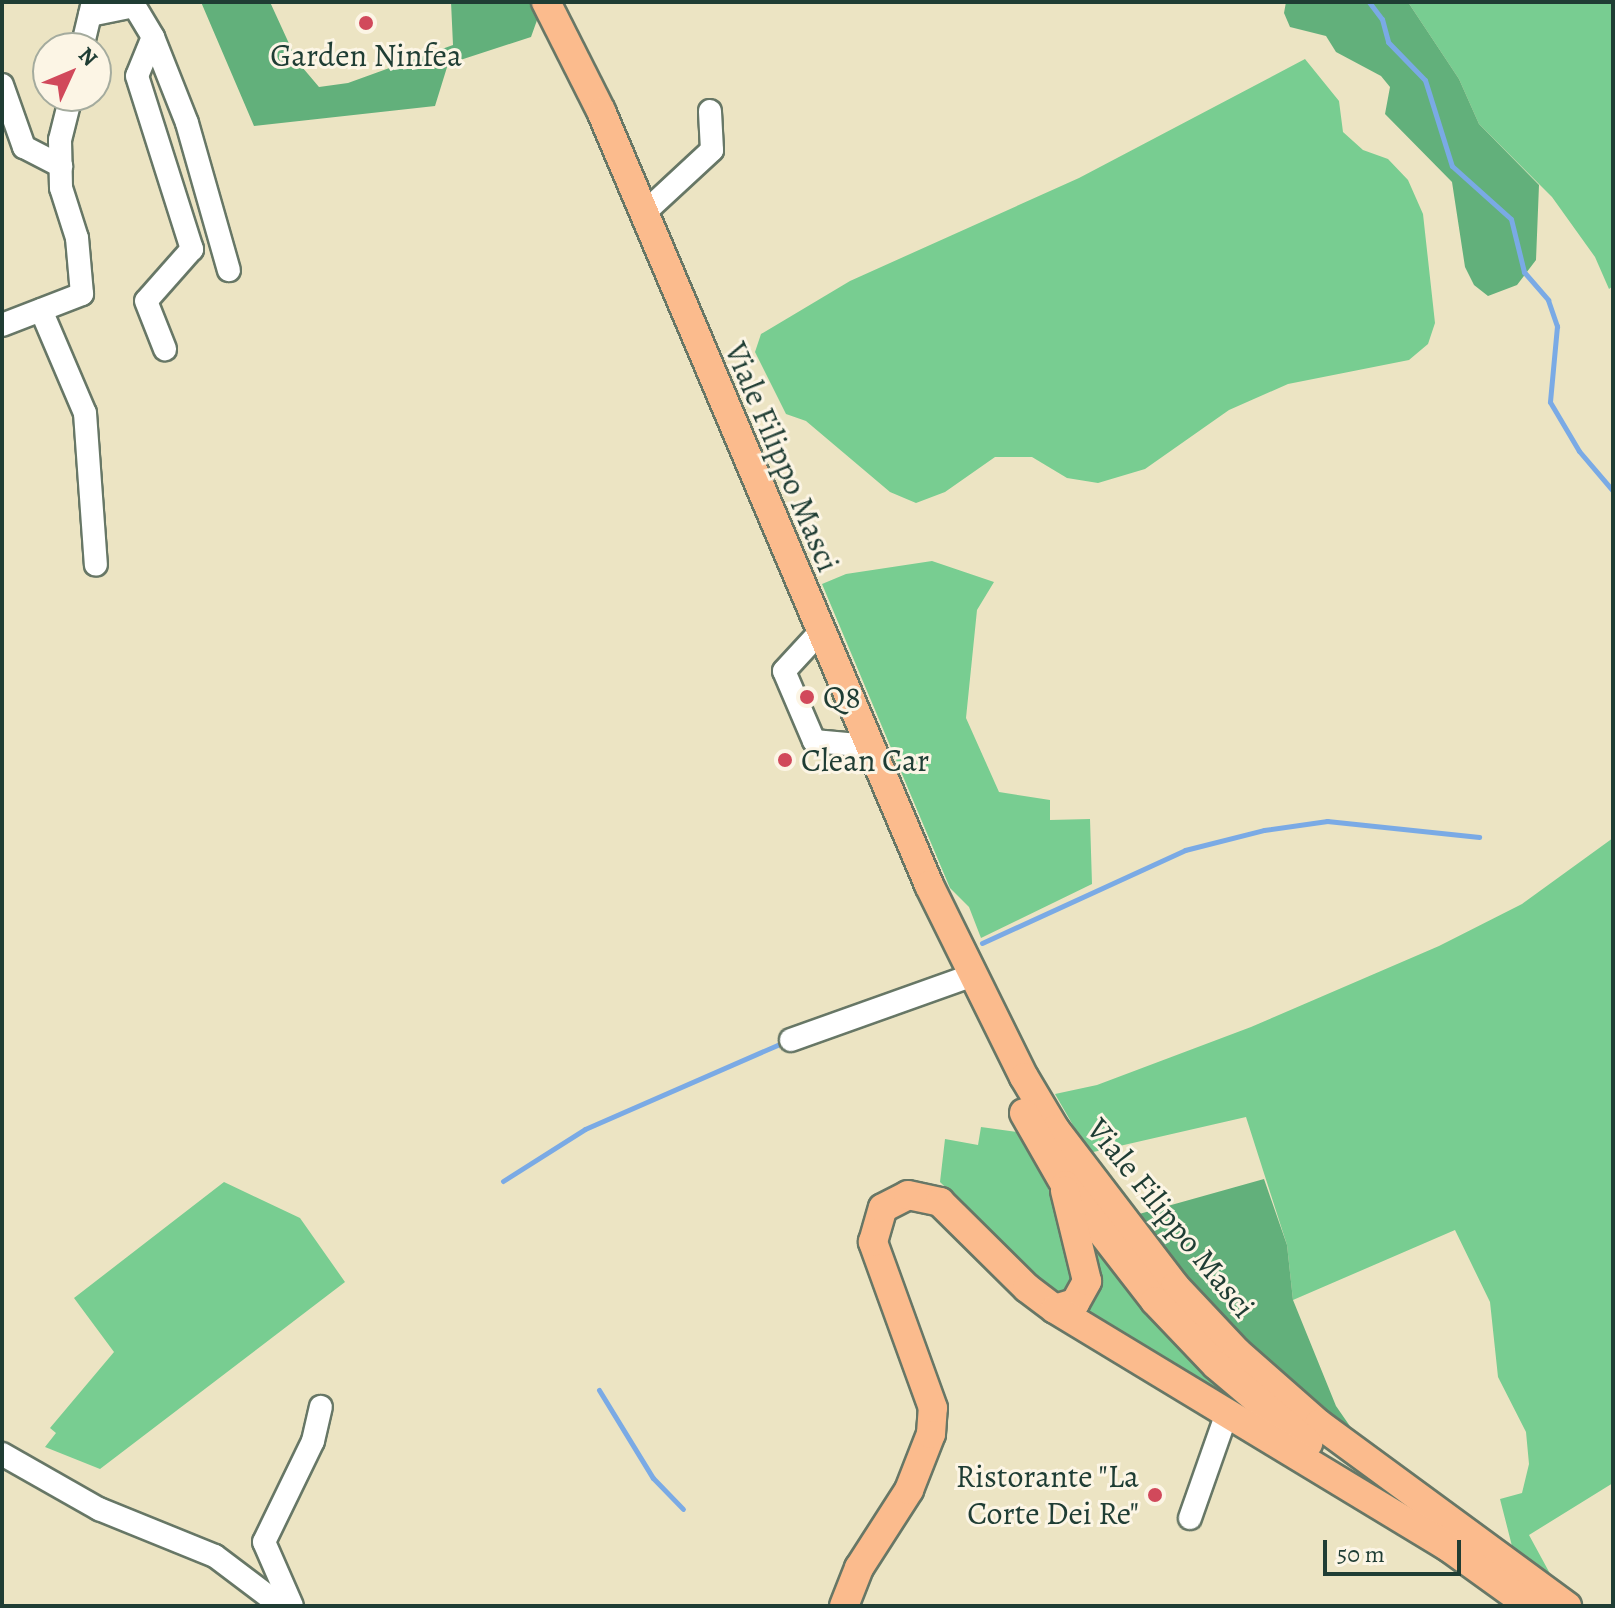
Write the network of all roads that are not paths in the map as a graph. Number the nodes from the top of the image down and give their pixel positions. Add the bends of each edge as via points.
1 (546, 2) edge
2 (133, 4) edge
3 (91, 9) edge
4 (86, 32) edge
5 (153, 37) junction
6 (2, 85) edge
7 (710, 111) dead end
8 (67, 112) edge
9 (61, 166) junction
10 (643, 214) junction
11 (229, 270) dead end
12 (41, 310) junction
13 (2, 325) edge
14 (165, 349) dead end
15 (96, 565) dead end
16 (820, 632) junction
17 (869, 746) junction
18 (970, 976) junction
19 (791, 1040) dead end
20 (1055, 1129) junction
21 (1065, 1185) junction
22 (1055, 1309) junction
23 (321, 1407) dead end
24 (1227, 1413) junction
25 (1299, 1437) junction
26 (2, 1454) edge
27 (1383, 1472) junction
28 (1190, 1518) dead end
29 (1449, 1548) junction
30 (281, 1606) edge
31 (292, 1606) edge
32 (844, 1606) edge
33 (1530, 1606) edge
34 (1567, 1606) edge

1 - 10 main road, Viale Filippo Masci via 601,111
2 - 3 street
2 - 5 street
3 - 4 street
5 - 11 street via 187,123
5 - 14 street via 137,76 192,249 146,301
6 - 9 street via 24,147
7 - 10 street via 712,150
8 - 9 street
9 - 12 street via 61,188 77,238 82,294
10 - 16 main road, Viale Filippo Masci
12 - 13 street
12 - 15 street via 85,413
16 - 17 main road, Viale Filippo Masci
16 - 17 street via 784,671 814,741
17 - 18 main road, Viale Filippo Masci
18 - 19 street
18 - 20 main road, Viale Filippo Masci
18 - 21 main road, Viale Filippo Masci via 1008,1085
20 - 21 main road, Viale Filippo Masci via 1064,1155
20 - 27 main road, Viale Filippo Masci via 1206,1319 1277,1389
21 - 22 main road via 1065,1203 1087,1281 1075,1303
21 - 25 main road, Viale Filippo Masci via 1176,1323
22 - 24 main road
22 - 32 main road via 932,1197 899,1197 879,1215 874,1248 912,1339 933,1408 931,1434 909,1490 859,1568
23 - 31 street via 313,1441 264,1542
24 - 25 main road
24 - 28 street
24 - 29 main road
25 - 27 main road, Viale Filippo Masci
25 - 29 main road, Viale Filippo Masci
26 - 30 street via 99,1509 215,1556
27 - 34 main road, Viale Filippo Masci
29 - 33 main road, Viale Filippo Masci

